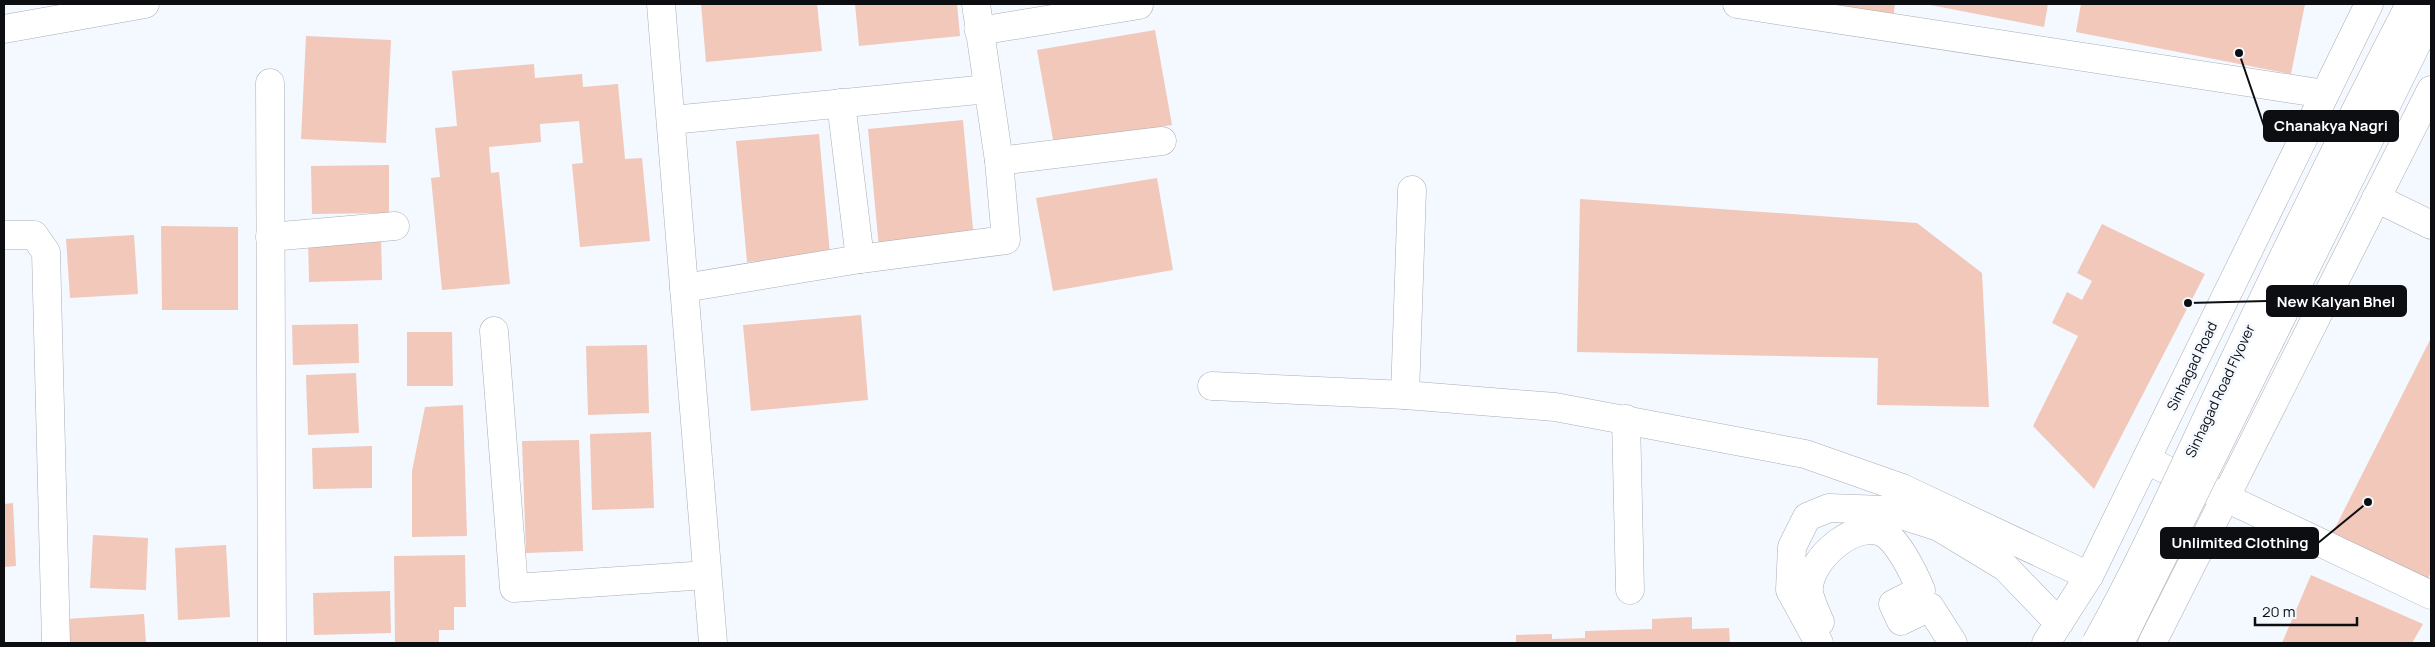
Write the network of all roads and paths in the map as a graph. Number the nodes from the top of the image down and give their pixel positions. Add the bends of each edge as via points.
1 (145, 4) edge
2 (660, 4) edge
3 (976, 4) edge
4 (1737, 4) edge
5 (2369, 4) edge
6 (2410, 4) edge
7 (1139, 5) edge
8 (2431, 15) edge
9 (4, 29) edge
10 (979, 31) junction
11 (270, 83) dead end
12 (988, 89) junction
13 (2431, 90) edge
14 (2324, 94) junction
15 (842, 103) junction
16 (672, 120) junction
17 (1162, 141) dead end
18 (999, 161) junction
19 (1412, 190) dead end
20 (2376, 198) junction
21 (2431, 225) edge
22 (395, 226) dead end
23 (4, 235) edge
24 (270, 237) junction
25 (860, 259) junction
26 (684, 288) junction
27 (494, 331) dead end
28 (1212, 386) dead end
29 (1405, 395) junction
30 (1626, 419) junction
31 (2146, 460) junction
32 (2225, 498) junction
33 (708, 575) junction
34 (2089, 576) junction
35 (1630, 590) dead end
36 (2431, 595) edge
37 (2052, 633) edge
38 (56, 643) edge
39 (272, 643) edge
40 (713, 643) edge
41 (1819, 643) edge
42 (1834, 643) edge
43 (1953, 643) edge
44 (2096, 643) edge
45 (2120, 643) edge
46 (2152, 643) edge

1 - 9 street
2 - 16 street
3 - 10 street
4 - 14 street
5 - 14 street, Sinhagad Road
6 - 44 street, Sinhagad Road Flyover, bridge via 2242,342 2128,586
7 - 10 street
8 - 45 street, Sinhagad Road Flyover, bridge
10 - 12 street
11 - 24 street
12 - 15 street
12 - 18 street
13 - 20 street
14 - 31 street, Sinhagad Road
15 - 16 street
15 - 25 street
16 - 26 street
17 - 18 street
18 - 25 street via 1006,240
19 - 29 street
20 - 21 street
20 - 32 street
22 - 24 street
23 - 38 street via 34,235 46,252
24 - 39 street
25 - 26 street
26 - 33 street
27 - 33 street via 514,588
28 - 29 street
29 - 30 street via 1555,407
30 - 34 street via 1804,454 1902,488
30 - 35 street
31 - 32 street
31 - 34 street, Sinhagad Road
32 - 36 street
32 - 46 street
33 - 40 street
34 - 37 street, Sinhagad Road
37 - 41 street via 2005,567 1939,527 1885,510 1829,508 1807,517 1792,547 1790,590
42 - 43 street via 1816,613 1809,592 1812,573 1826,552 1855,534 1875,530 1889,537 1921,590 1893,604 1901,622 1930,607

